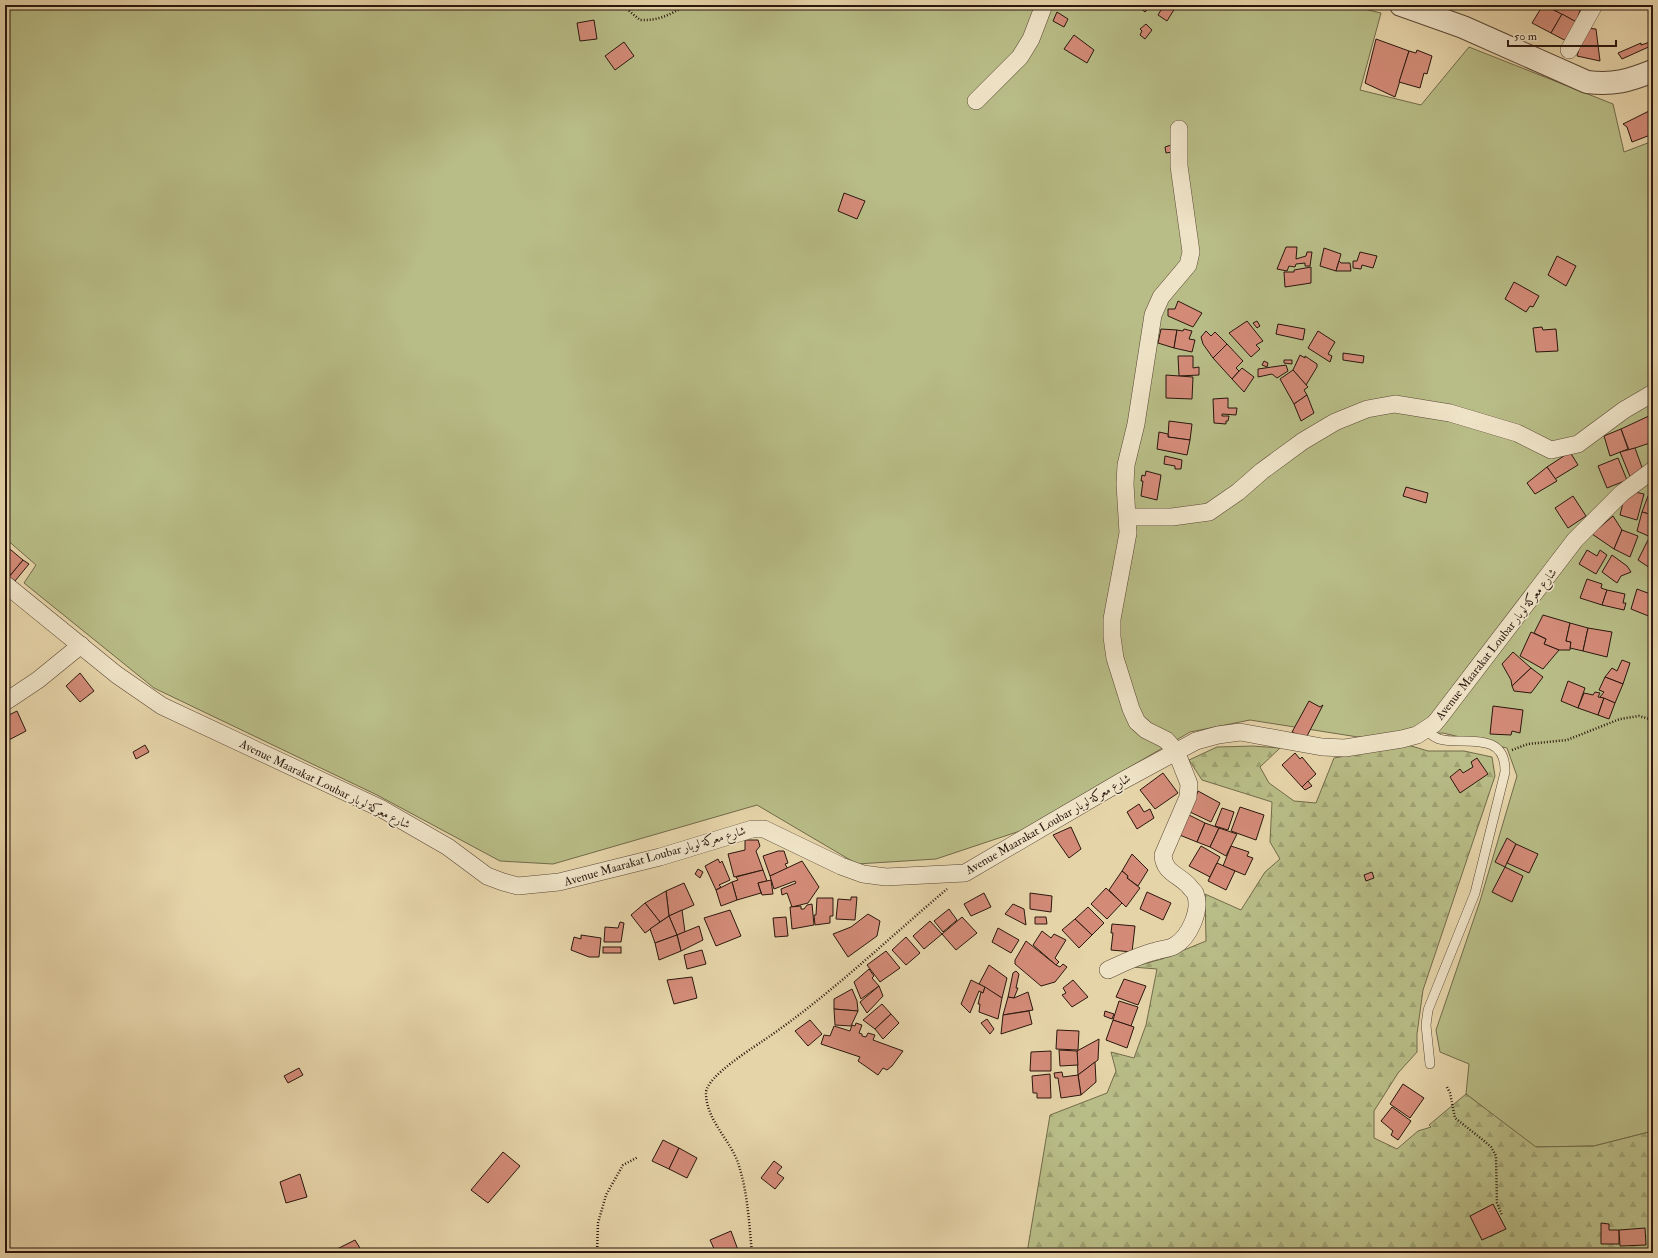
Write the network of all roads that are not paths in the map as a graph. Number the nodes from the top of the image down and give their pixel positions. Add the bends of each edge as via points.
1 (1044, 5) edge
2 (1401, 5) edge
3 (1594, 5) edge
4 (1569, 50) dead end
5 (1653, 71) edge
6 (976, 101) dead end
7 (1179, 129) dead end
8 (1653, 393) edge
9 (1653, 470) edge
10 (1128, 517) junction
11 (5, 584) edge
12 (81, 645) junction
13 (5, 702) edge
14 (1426, 730) junction
15 (1176, 751) junction
16 (1108, 970) dead end
17 (1430, 1064) dead end

1 - 6 street via 1031,39 1020,57
2 - 5 street via 1463,27 1587,82 1607,84 1630,80
3 - 4 street
7 - 10 street via 1179,166 1191,252 1188,265 1161,297 1153,315 1136,424 1126,465
8 - 10 street via 1624,410 1578,444 1551,450 1517,433 1450,413 1395,404 1367,409 1335,422 1303,441 1209,512 1172,517
9 - 14 street, Avenue Maarakat Loubar شارع معركة لوبار via 1622,493 1584,528 1439,718
10 - 15 street via 1126,548 1112,619 1115,658 1137,722 1146,730 1166,740
11 - 12 street, Avenue Maarakat Loubar شارع معركة لوبار
12 - 13 street via 38,680
12 - 15 street, Avenue Maarakat Loubar شارع معركة لوبار via 134,688 162,706 382,809 448,848 487,876 518,886 559,882 660,857 752,829 764,829 862,874 886,877 965,873
14 - 15 street, Avenue Maarakat Loubar شارع معركة لوبار via 1402,739 1332,748 1252,733 1229,733 1196,741
14 - 17 lane via 1440,739 1482,742 1501,753 1506,764 1482,871 1467,916 1428,1010 1426,1025
15 - 16 street via 1188,778 1189,791 1163,856 1163,864 1195,893 1196,910 1192,926 1173,947 1139,956

